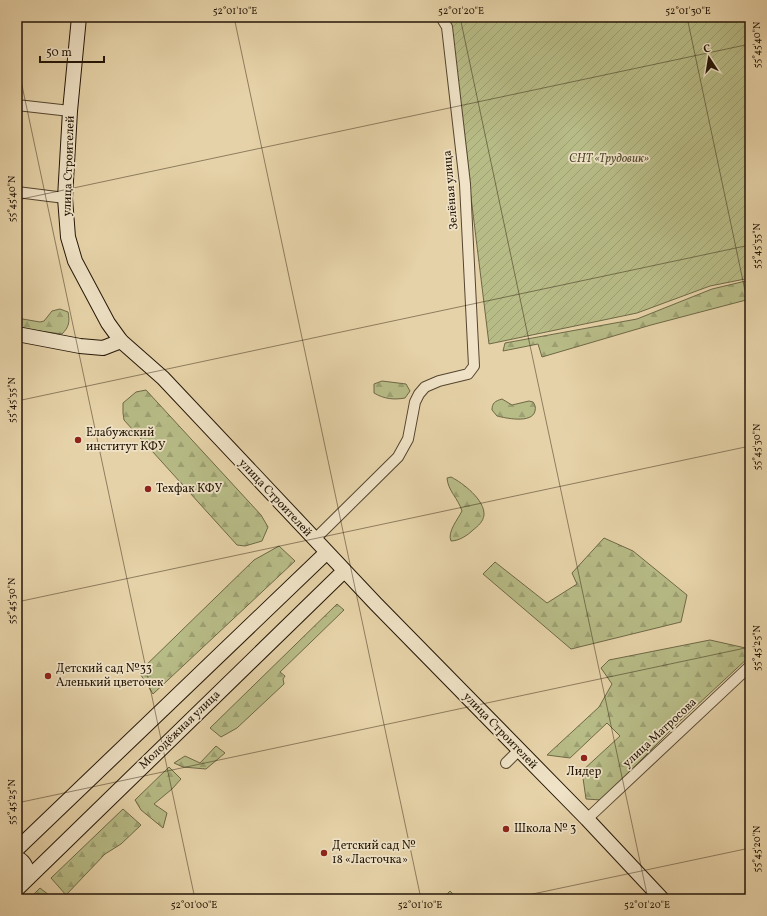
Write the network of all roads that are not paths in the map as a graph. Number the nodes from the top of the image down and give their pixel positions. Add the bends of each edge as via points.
1 (79, 17) edge
2 (441, 17) edge
3 (17, 105) edge
4 (70, 111) junction
5 (17, 192) edge
6 (65, 198) junction
7 (17, 334) edge
8 (121, 341) junction
9 (314, 540) junction
10 (326, 553) junction
11 (344, 571) junction
12 (750, 666) edge
13 (519, 750) junction
14 (506, 763) dead end
15 (587, 819) junction
16 (17, 849) edge
17 (17, 858) edge
18 (28, 878) junction
19 (17, 889) edge
20 (662, 899) edge

1 - 4 street, улица Строителей
2 - 9 street, Зелёная улица via 447,27 465,184 474,362 472,371 431,384 422,391 415,402 408,439 398,457
3 - 4 street
4 - 6 street, улица Строителей
5 - 6 street
6 - 8 street, улица Строителей via 68,238 75,261 104,317
7 - 8 street via 103,348
8 - 9 street, улица Строителей via 163,378
9 - 10 street, улица Строителей
10 - 11 street, улица Строителей
10 - 16 street
11 - 13 street, улица Строителей
11 - 18 street, Молодёжная улица
12 - 15 street, улица Матросова
13 - 14 street
13 - 15 street, улица Строителей
15 - 20 street, улица Строителей
17 - 18 street via 27,867
18 - 19 street, Молодёжная улица

